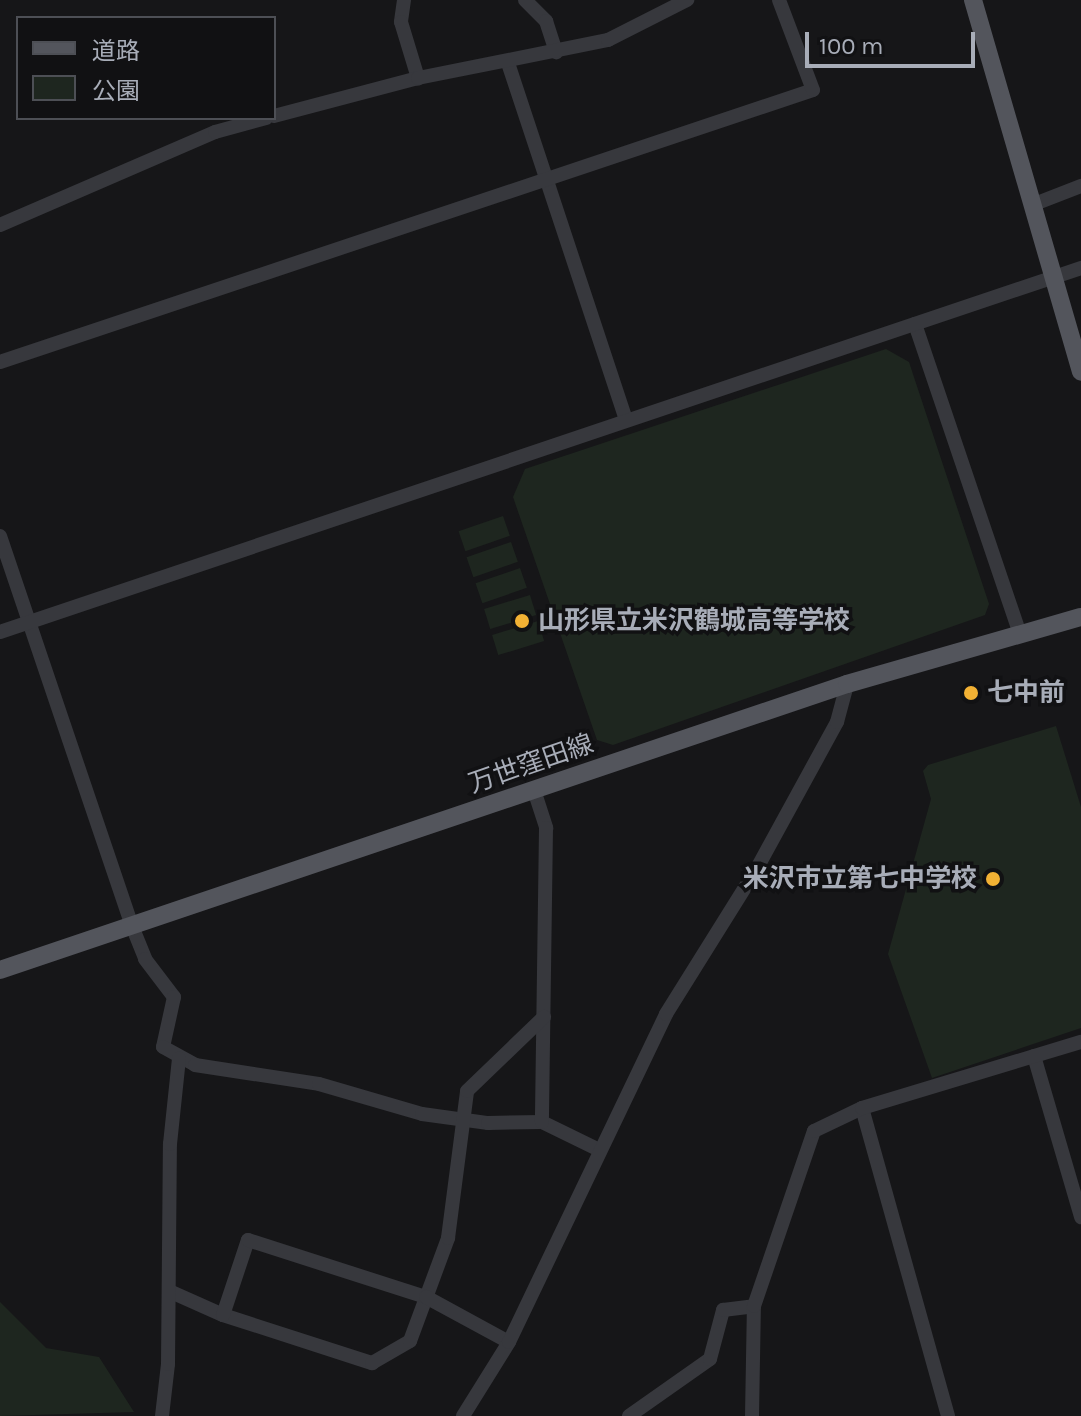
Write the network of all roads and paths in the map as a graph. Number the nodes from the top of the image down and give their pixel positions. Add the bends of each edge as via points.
1 (404, 0) edge
2 (525, 0) edge
3 (687, 0) edge
4 (779, 0) edge
5 (973, 0) edge
6 (556, 52) junction
7 (508, 63) junction
8 (418, 78) junction
9 (276, 115) edge
10 (259, 120) edge
11 (546, 180) junction
12 (1081, 186) edge
13 (1032, 205) junction
14 (0, 225) edge
15 (1081, 268) edge
16 (1053, 277) junction
17 (915, 324) junction
18 (0, 362) edge
19 (1081, 372) edge
20 (626, 420) junction
21 (0, 536) edge
22 (1081, 617) edge
23 (29, 622) junction
24 (0, 632) edge
25 (1019, 632) junction
26 (847, 684) junction
27 (534, 790) junction
28 (132, 926) junction
29 (0, 970) edge
30 (544, 1017) junction
31 (1081, 1042) edge
32 (1034, 1056) junction
33 (179, 1058) junction
34 (862, 1108) junction
35 (466, 1120) junction
36 (542, 1122) junction
37 (597, 1149) junction
38 (1081, 1217) edge
39 (169, 1291) junction
40 (426, 1297) junction
41 (754, 1306) junction
42 (223, 1315) junction
43 (509, 1342) junction
44 (162, 1416) edge
45 (463, 1416) edge
46 (629, 1416) edge
47 (752, 1416) edge
48 (948, 1416) edge

1 - 8 street via 401,22
2 - 6 street via 546,21
3 - 6 street via 608,40
4 - 11 street via 813,90
5 - 13 main road
6 - 7 street
7 - 8 street
7 - 11 street
8 - 9 street
10 - 14 street via 215,132
11 - 18 street
11 - 20 street
12 - 13 street
13 - 16 main road
15 - 16 street
16 - 17 street
16 - 19 main road
17 - 20 street
17 - 25 street
20 - 23 street
21 - 23 street
22 - 25 main road, 万世窪田線
23 - 24 street
23 - 28 street
25 - 26 main road, 万世窪田線
26 - 27 main road, 万世窪田線
26 - 37 street via 837,722 756,870 666,1014
27 - 28 main road, 万世窪田線
27 - 30 street via 546,828
28 - 29 main road, 万世窪田線
28 - 33 street via 145,959 174,997 163,1047
30 - 35 street via 467,1091
30 - 36 street
31 - 32 street
32 - 34 street
32 - 38 street
33 - 35 street via 228,1072 319,1084 342,1095
33 - 39 street via 170,1144
34 - 41 street via 814,1131
34 - 48 street
35 - 36 street
35 - 40 street via 448,1238
36 - 37 street
37 - 43 street
39 - 42 street
39 - 44 street
40 - 42 street via 410,1341 372,1363
40 - 42 street via 248,1240
40 - 43 street
41 - 46 street via 723,1310 710,1359
41 - 47 street
43 - 45 street

